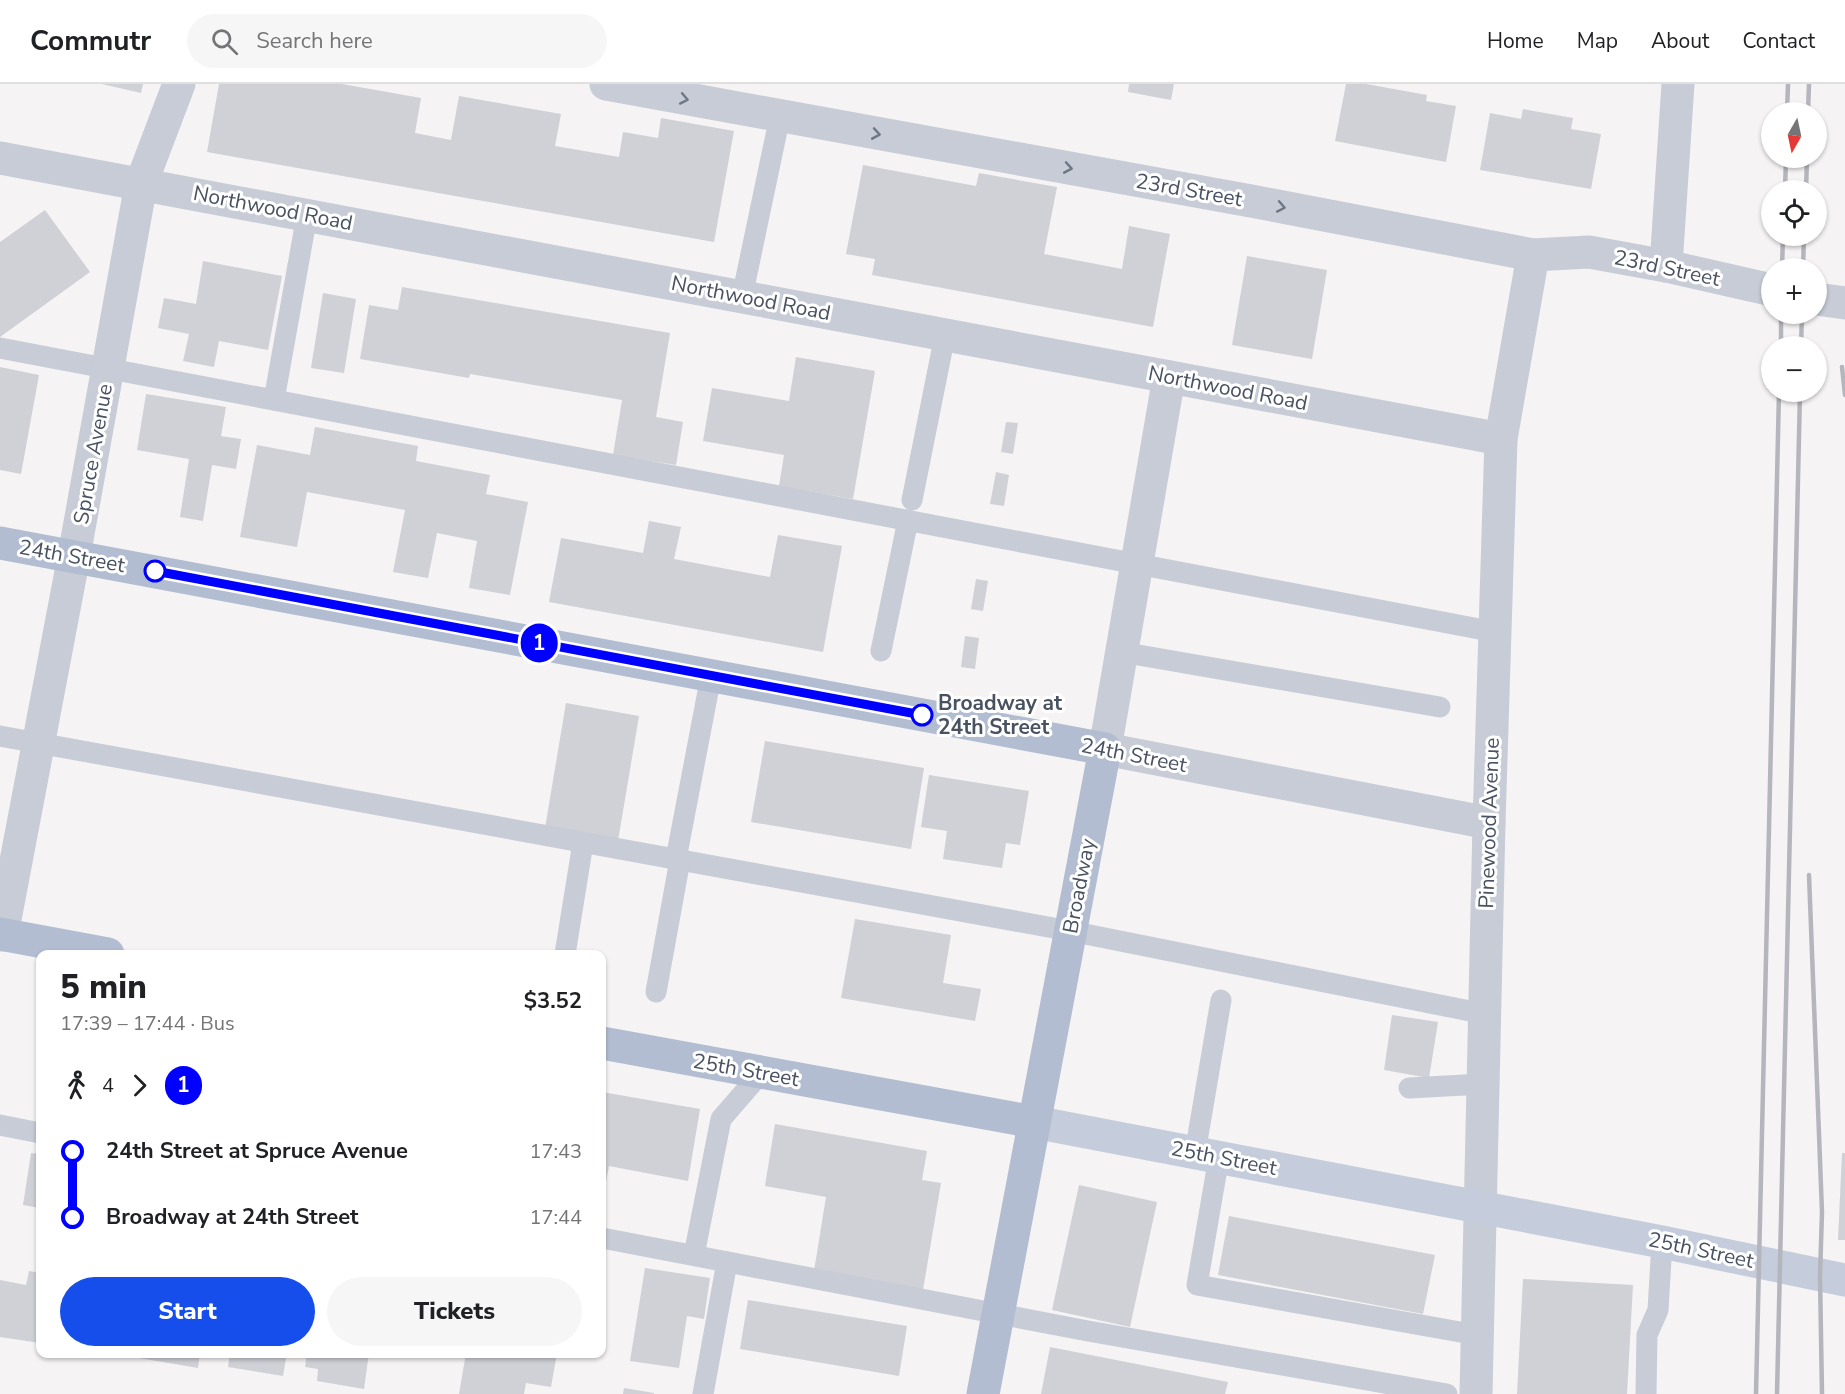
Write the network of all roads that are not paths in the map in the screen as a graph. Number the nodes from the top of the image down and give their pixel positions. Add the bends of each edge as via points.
1 (179, 84) edge
2 (606, 84) edge
3 (1678, 84) edge
4 (780, 116) junction
5 (0, 158) edge
6 (141, 184) junction
7 (307, 215) junction
8 (1533, 255) junction
9 (1666, 266) junction
10 (1761, 288) edge
11 (742, 297) junction
12 (1827, 301) edge
13 (1845, 303) edge
14 (945, 335) junction
15 (0, 348) edge
16 (108, 368) junction
17 (1168, 377) junction
18 (274, 400) junction
19 (1501, 439) junction
20 (910, 510) junction
21 (0, 543) edge
22 (74, 556) junction
23 (1136, 564) junction
24 (1495, 632) junction
25 (881, 651) dead end
26 (1121, 651) junction
27 (711, 676) junction
28 (1440, 707) dead end
29 (0, 736) edge
30 (39, 743) junction
31 (1105, 749) junction
32 (1489, 823) junction
33 (583, 843) junction
34 (678, 860) junction
35 (1070, 931) junction
36 (1, 934) edge
37 (87, 950) edge
38 (566, 950) edge
39 (656, 992) dead end
40 (1221, 1000) dead end
41 (1485, 1014) junction
42 (606, 1045) edge
43 (761, 1072) junction
44 (1483, 1084) junction
45 (1409, 1089) dead end
46 (1034, 1122) junction
47 (0, 1125) edge
48 (36, 1132) edge
49 (1207, 1155) junction
50 (1480, 1208) junction
51 (606, 1239) edge
52 (1662, 1242) junction
53 (694, 1255) junction
54 (727, 1262) junction
55 (1845, 1280) edge
56 (998, 1313) junction
57 (1477, 1335) junction
58 (703, 1394) edge
59 (982, 1394) edge
60 (1447, 1394) edge
61 (1476, 1394) edge
62 (1646, 1394) edge

1 - 6 street, Spruce Avenue
2 -> 4 street, 23rd Street
3 - 9 street
4 -> 8 street, 23rd Street
4 - 11 lane
5 - 6 street, Northwood Road
6 - 7 street, Northwood Road
6 - 16 street, Spruce Avenue
7 - 11 street, Northwood Road
7 - 18 lane
8 - 9 street, 23rd Street via 1589,252
8 - 19 street, Pinewood Avenue
9 - 10 street, 23rd Street
11 - 14 street, Northwood Road
12 - 13 street
14 - 17 street, Northwood Road
14 - 20 lane
15 - 16 lane
16 - 18 lane
16 - 22 street, Spruce Avenue
17 - 19 street, Northwood Road
17 - 23 street, Broadway
18 - 20 lane
19 - 24 street, Pinewood Avenue
20 - 23 lane
20 - 25 lane
21 - 22 main road, 24th Street
22 - 27 main road, 24th Street
22 - 30 street, Spruce Avenue
23 - 24 lane
23 - 26 street, Broadway
24 - 32 street, Pinewood Avenue
26 - 28 lane
26 - 31 street, Broadway
27 - 31 main road, 24th Street
27 - 34 lane
29 - 30 lane
30 - 33 lane
30 - 36 street, Spruce Avenue
31 - 32 street, 24th Street
31 - 35 main road, Broadway
32 - 41 street, Pinewood Avenue
33 - 34 lane
33 - 38 lane
34 - 35 lane
34 - 39 lane
35 - 41 lane
35 - 46 main road, Broadway
36 - 37 main road
40 - 49 lane
41 - 44 street, Pinewood Avenue
42 - 43 main road, 25th Street
43 - 46 main road, 25th Street
43 - 53 lane via 721,1119
44 - 45 lane
44 - 50 street, Pinewood Avenue
46 - 49 main road, 25th Street
46 - 56 main road, Broadway
47 - 48 lane
49 - 50 main road, 25th Street
49 - 57 lane via 1197,1285
50 - 52 main road, 25th Street
50 - 57 street, Pinewood Avenue
51 - 53 lane
52 - 55 main road, 25th Street
52 - 62 lane via 1658,1310 1647,1335
53 - 54 lane
54 - 56 lane
54 - 58 lane
56 - 59 main road, Broadway
56 - 60 lane
57 - 61 street, Pinewood Avenue

